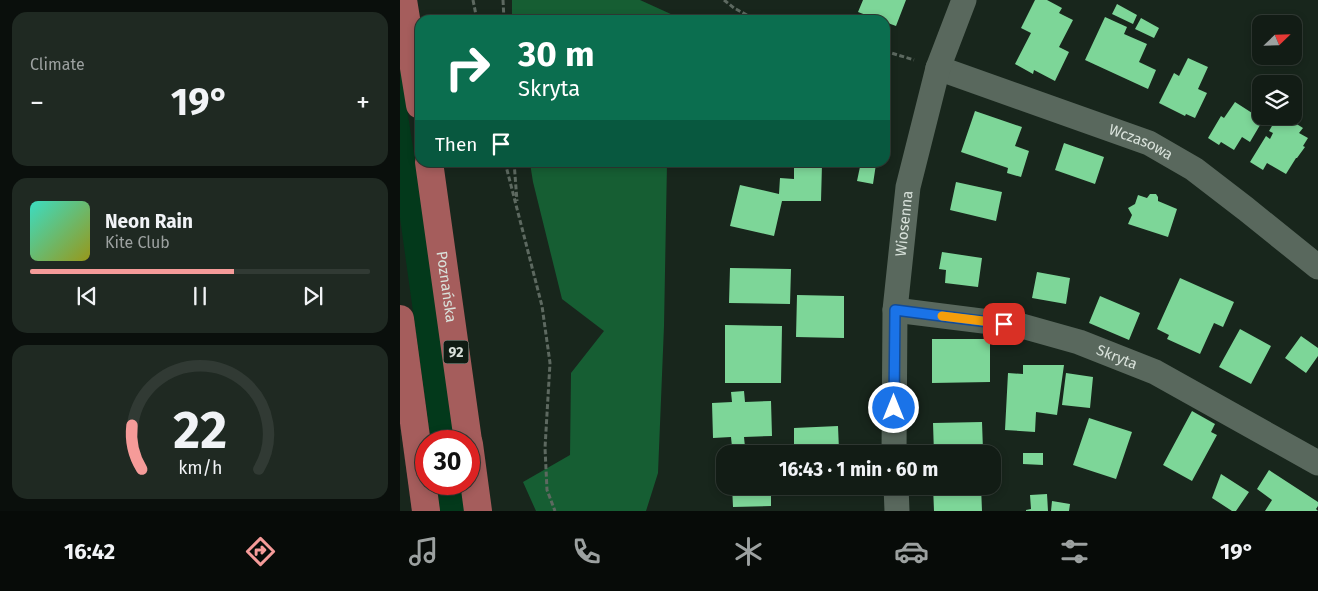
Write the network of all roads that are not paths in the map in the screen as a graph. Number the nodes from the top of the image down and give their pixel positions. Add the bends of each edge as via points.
1 (403, 0) edge
2 (964, 0) edge
3 (929, 65) junction
4 (415, 74) edge
5 (430, 167) edge
6 (1318, 267) edge
7 (895, 310) junction
8 (400, 318) edge
9 (467, 430) edge
10 (894, 445) edge
11 (1318, 463) edge
12 (476, 495) edge
13 (897, 495) edge
14 (426, 511) edge
15 (478, 511) edge
16 (898, 511) edge

1 - 4 main road
2 - 3 street, Wiosenna
3 - 6 street, Wczasowa via 1149,143 1194,169
3 - 7 street, Wiosenna via 908,187
5 - 9 main road, Poznańska / 92
7 - 10 street, Wiosenna
7 - 11 street, Skryta via 1022,326 1079,342 1155,372
8 - 14 main road
12 - 15 main road, Poznańska / 92
13 - 16 street

